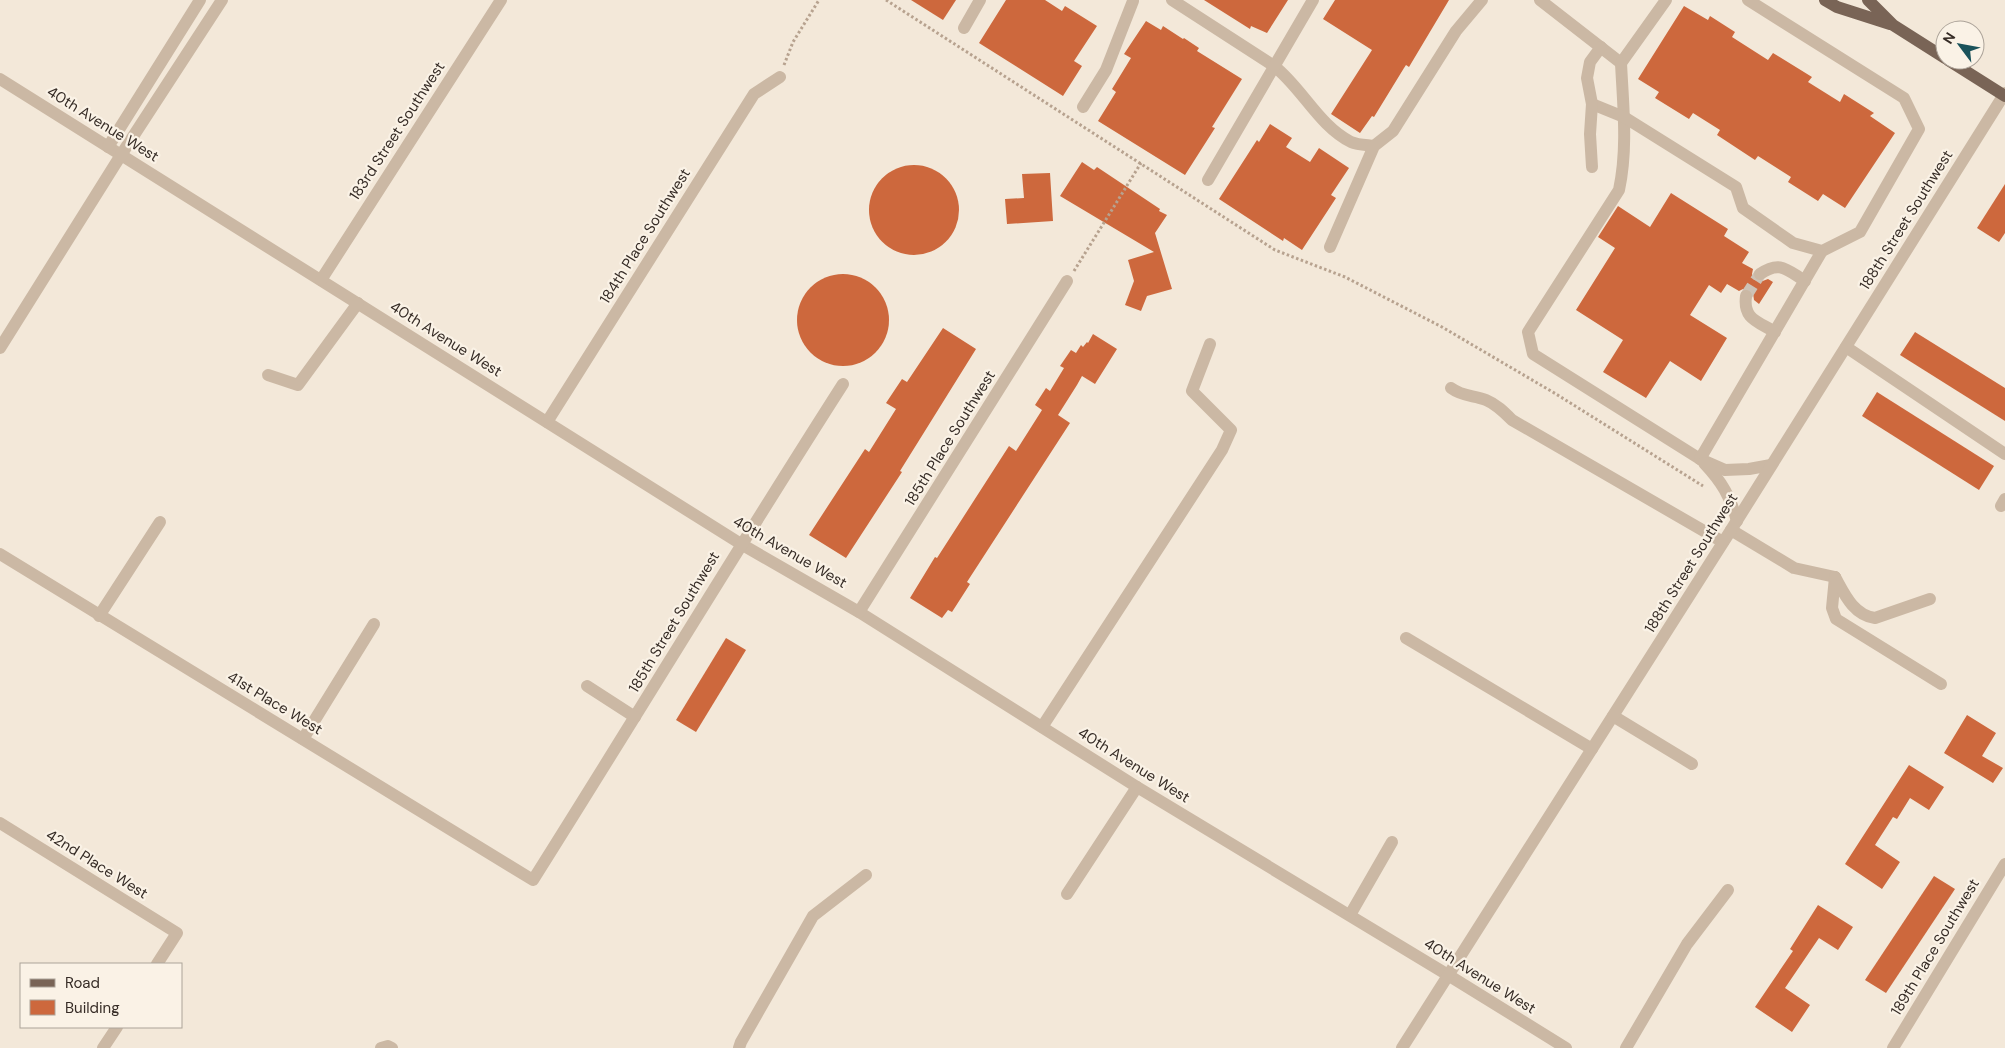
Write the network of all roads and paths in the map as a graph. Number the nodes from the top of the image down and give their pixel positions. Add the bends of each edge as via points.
1 (200, 0) edge
2 (222, 0) edge
3 (501, 0) edge
4 (819, 0) edge
5 (886, 0) edge
6 (980, 0) edge
7 (1136, 0) edge
8 (1172, 0) edge
9 (1313, 0) edge
10 (1482, 0) edge
11 (1540, 0) edge
12 (1666, 0) edge
13 (1748, 0) edge
14 (1825, 0) edge
15 (1868, 0) edge
16 (1892, 25) junction
17 (964, 28) dead end
18 (1601, 47) junction
19 (1935, 52) edge
20 (1621, 63) junction
21 (1274, 66) junction
22 (1964, 70) edge
23 (780, 77) joint
24 (0, 79) edge
25 (2005, 95) edge
26 (1592, 104) junction
27 (1083, 107) dead end
28 (1624, 117) junction
29 (1374, 146) junction
30 (108, 147) junction
31 (121, 154) junction
32 (1141, 163) junction
33 (1592, 167) dead end
34 (1208, 180) dead end
35 (1330, 246) dead end
36 (1822, 251) junction
37 (1760, 274) tunnel mouth
38 (321, 280) junction
39 (1067, 281) joint
40 (1805, 281) junction
41 (1746, 296) dead end
42 (358, 303) junction
43 (1775, 332) junction
44 (1210, 344) dead end
45 (1846, 347) junction
46 (0, 348) edge
47 (268, 375) dead end
48 (843, 384) dead end
49 (1452, 388) dead end
50 (547, 422) junction
51 (2005, 454) edge
52 (1700, 459) junction
53 (1771, 465) junction
54 (1709, 490) dead end
55 (160, 522) dead end
56 (1734, 526) junction
57 (1723, 542) junction
58 (741, 544) junction
59 (0, 554) edge
60 (1834, 577) junction
61 (1930, 598) dead end
62 (859, 612) junction
63 (99, 616) junction
64 (374, 624) dead end
65 (1406, 638) dead end
66 (1941, 684) dead end
67 (586, 686) dead end
68 (1613, 716) junction
69 (635, 717) junction
70 (1042, 727) junction
71 (302, 739) junction
72 (1592, 749) junction
73 (1692, 764) dead end
74 (1137, 787) junction
75 (0, 823) edge
76 (1392, 842) dead end
77 (2005, 864) edge
78 (866, 875) dead end
79 (533, 880) joint
80 (1728, 890) dead end
81 (1067, 894) dead end
82 (1350, 915) junction
83 (158, 963) edge
84 (1448, 974) junction
85 (116, 1028) edge
86 (103, 1048) edge
87 (739, 1048) edge
88 (1402, 1048) edge
89 (1566, 1048) edge
90 (1626, 1048) edge
91 (1892, 1048) edge

1 - 30 street
2 - 31 street
3 - 38 street, 183rd Street Southwest
4 - 23 path via 793,42
5 - 32 path
6 - 17 street
7 - 27 street via 1106,70
8 - 21 street
9 - 21 street
10 - 29 street via 1456,31 1393,131
11 - 18 street
12 - 20 street
13 - 36 street via 1904,98 1919,130 1860,232
14 - 16 main road via 1836,7
15 - 16 main road
16 - 19 main road
18 - 20 street
18 - 26 street via 1590,62 1587,78
20 - 28 street
21 - 29 street via 1330,127 1352,142
21 - 34 street
22 - 25 main road
23 - 50 street, 184th Place Southwest via 754,94
24 - 30 street, 40th Avenue West
25 - 45 street, 188th Street Southwest
26 - 28 street
26 - 33 street
28 - 36 street via 1736,187 1743,208 1793,243
28 - 52 street via 1623,169 1619,190 1528,332 1533,354
29 - 35 street
30 - 31 street, 40th Avenue West
31 - 38 street, 40th Avenue West
31 - 46 street
32 - 39 path
32 - 54 path via 1275,250 1345,277 1442,327
36 - 40 street
37 - 40 street via 1770,267 1782,266
38 - 42 street, 40th Avenue West
39 - 62 street, 185th Place Southwest
40 - 43 street
41 - 43 street via 1744,307 1748,315
42 - 47 street via 298,385
42 - 50 street, 40th Avenue West
43 - 52 street
44 - 70 street via 1192,391 1231,430 1222,450
45 - 51 street
45 - 53 street, 188th Street Southwest
48 - 58 street, 185th Street Southwest
49 - 57 street via 1462,395 1493,403 1512,420
50 - 58 street, 40th Avenue West
52 - 53 street via 1725,470
52 - 56 street via 1718,478 1730,499
53 - 56 street, 188th Street Southwest
55 - 63 street
56 - 57 street, 188th Street Southwest
56 - 60 street via 1794,568
57 - 68 street, 188th Street Southwest
58 - 62 street, 40th Avenue West
58 - 69 street, 185th Street Southwest
59 - 63 street, 41st Place West
60 - 61 street via 1851,606 1870,618
60 - 66 street via 1832,608 1836,619
62 - 70 street, 40th Avenue West
63 - 71 street, 41st Place West
64 - 71 street
65 - 72 street
67 - 69 street, 185th Street Southwest
68 - 72 street, 188th Street Southwest
68 - 73 street
69 - 79 street, 185th Street Southwest
70 - 74 street, 40th Avenue West
71 - 79 street, 41st Place West
72 - 84 street, 188th Street Southwest
74 - 81 street
74 - 82 street, 40th Avenue West
75 - 83 street, 42nd Place West via 177,933
76 - 82 street
77 - 91 street, 189th Place Southwest
78 - 87 street via 813,916
80 - 90 street via 1686,944
82 - 84 street, 40th Avenue West
84 - 88 street, 188th Street Southwest
84 - 89 street, 40th Avenue West
85 - 86 street

